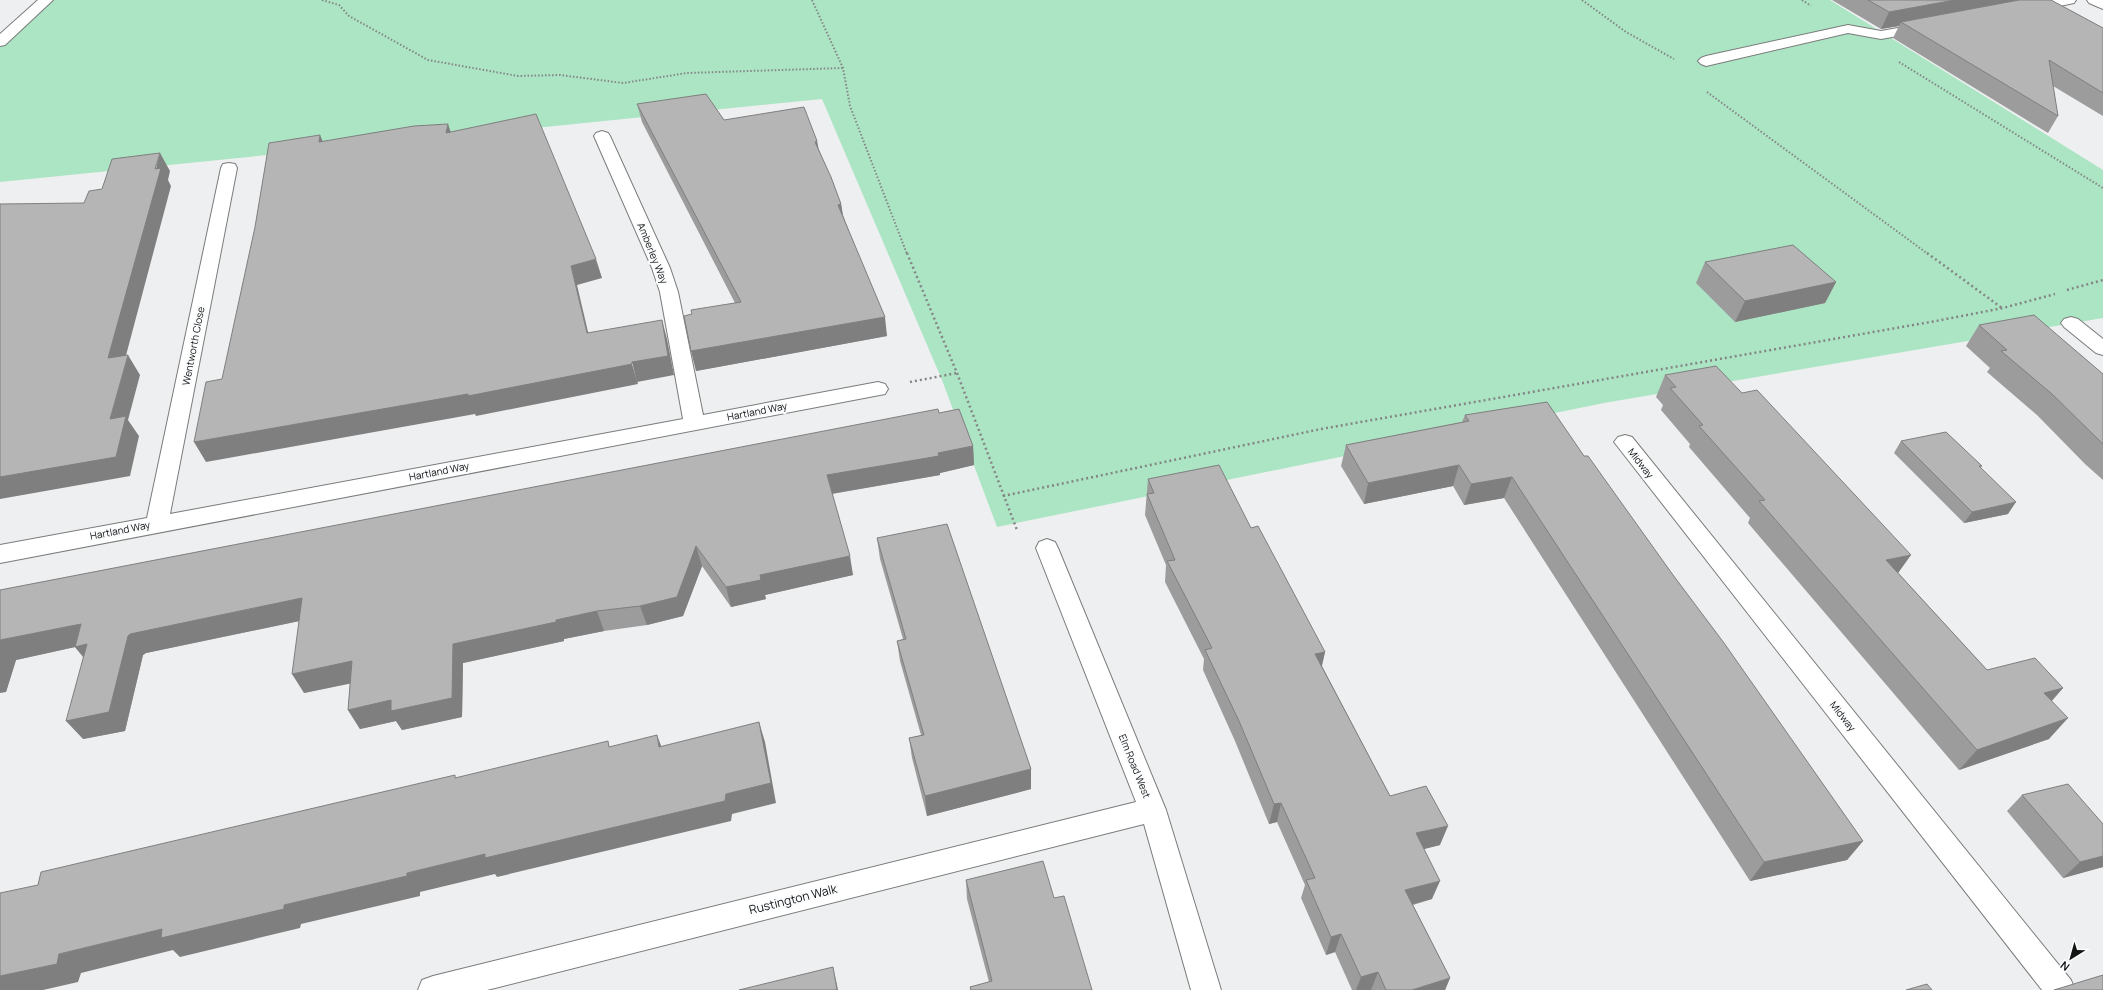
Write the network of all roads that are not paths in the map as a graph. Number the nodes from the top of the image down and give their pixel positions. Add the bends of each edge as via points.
1 (46, 0) edge
2 (2069, 0) edge
3 (2094, 0) edge
4 (2103, 5) edge
5 (2012, 12) edge
6 (1943, 24) edge
7 (0, 42) edge
8 (1706, 61) dead end
9 (602, 136) dead end
10 (229, 168) dead end
11 (2071, 323) dead end
12 (2103, 349) edge
13 (878, 389) road end
14 (694, 423) junction
15 (1625, 442) dead end
16 (157, 523) junction
17 (1047, 548) road end
18 (0, 554) edge
19 (1153, 810) junction
20 (433, 990) edge
21 (1206, 990) edge
22 (2060, 990) edge

1 - 7 street
2 - 5 street
3 - 4 street
6 - 8 street via 1881,35 1848,29
9 - 14 street, Amberley Way via 661,268 669,292
10 - 16 street, Wentworth Close
11 - 12 street
13 - 14 street, Hartland Way
14 - 16 street, Hartland Way
15 - 22 street, Midway
16 - 18 street, Hartland Way
17 - 19 street, Elm Road West
19 - 20 street, Rustington Walk
19 - 21 street, Elm Road West

